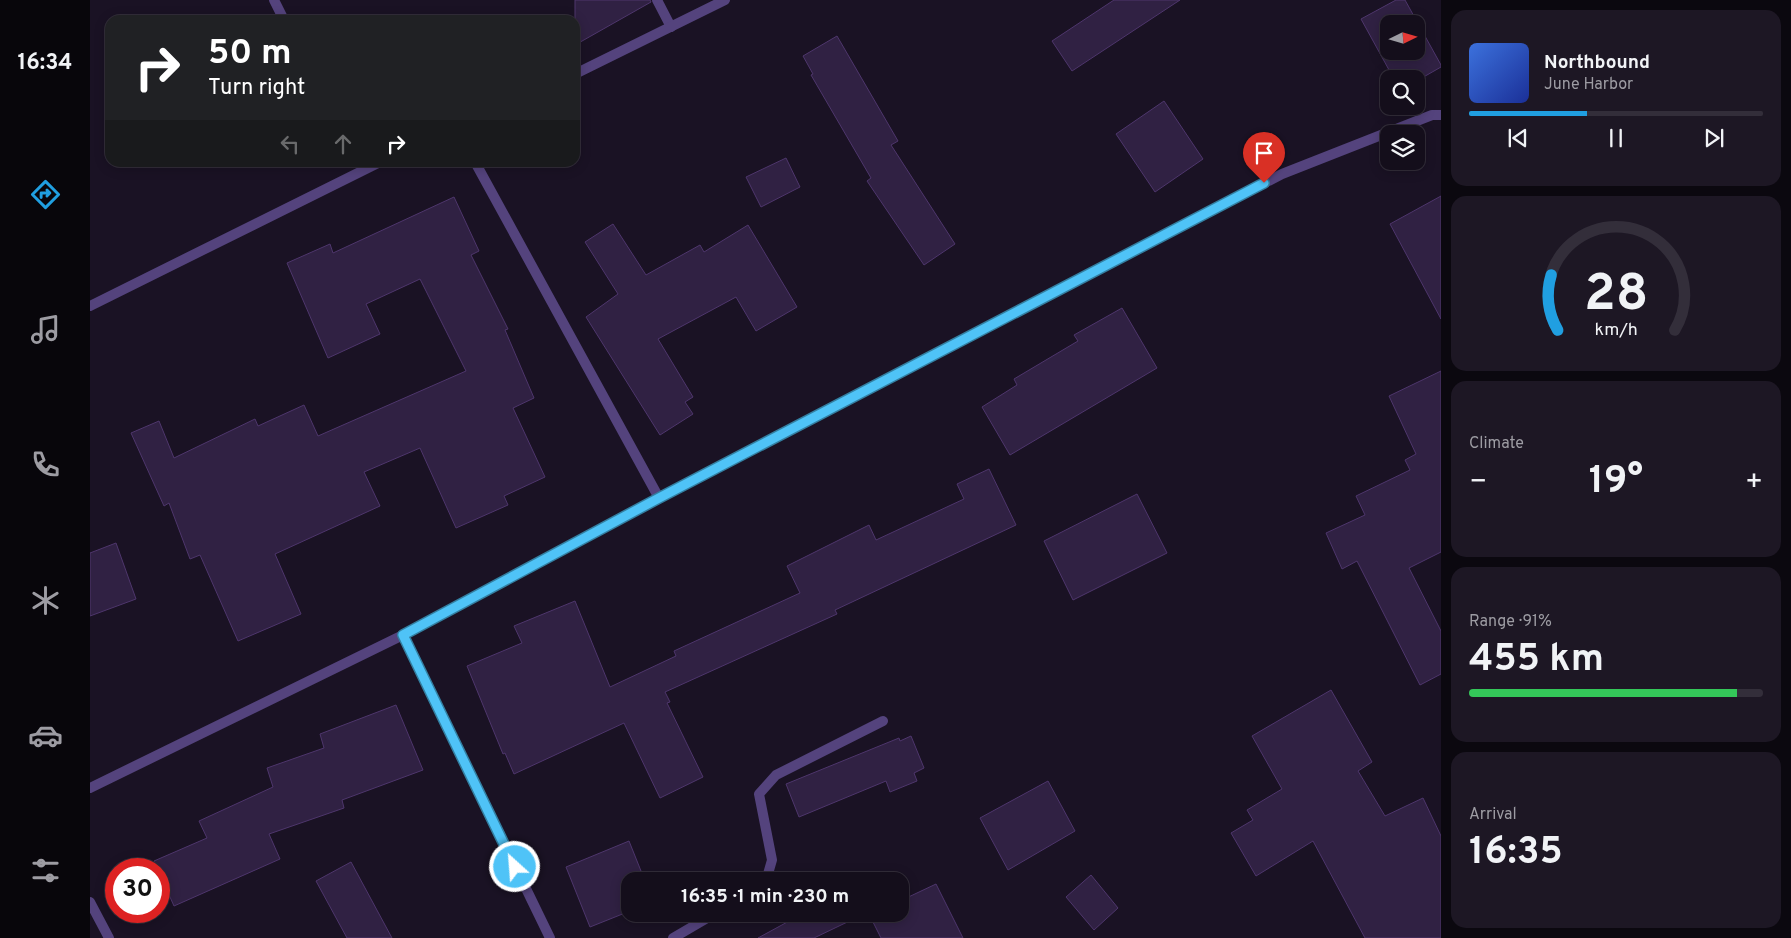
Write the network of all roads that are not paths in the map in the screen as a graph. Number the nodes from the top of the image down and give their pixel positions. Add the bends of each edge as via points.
1 (274, 0) edge
2 (657, 0) edge
3 (725, 0) edge
4 (282, 15) edge
5 (671, 26) junction
6 (580, 72) edge
7 (1441, 115) edge
8 (361, 167) edge
9 (478, 167) edge
10 (90, 306) edge
11 (659, 498) junction
12 (403, 635) junction
13 (883, 720) dead end
14 (90, 788) edge
15 (769, 872) edge
16 (90, 902) edge
17 (700, 922) edge
18 (109, 938) edge
19 (550, 938) edge
20 (673, 938) edge

1 - 4 street
2 - 5 street
3 - 5 street
5 - 6 street
7 - 11 street via 1432,115 1282,174
8 - 10 street
9 - 11 street
11 - 12 street
12 - 14 street
12 - 19 street
13 - 15 street via 776,775 759,794 772,860
16 - 18 street
17 - 20 street

